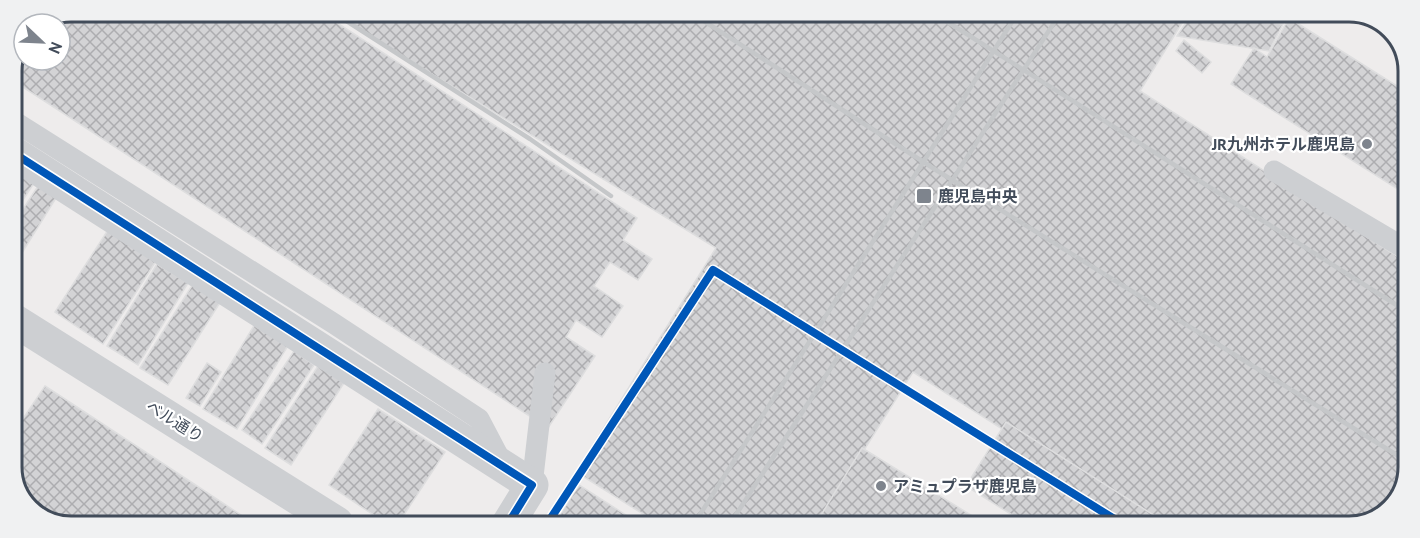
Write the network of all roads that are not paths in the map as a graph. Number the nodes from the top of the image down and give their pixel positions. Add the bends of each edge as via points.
1 (22, 126) edge
2 (22, 159) edge
3 (1274, 171) dead end
4 (1397, 243) edge
5 (23, 326) edge
6 (545, 374) dead end
7 (504, 467) junction
8 (532, 485) junction
9 (324, 516) edge
10 (513, 516) edge

1 - 7 lane via 479,419
2 - 7 street
3 - 4 lane
5 - 9 street, ベル通り
6 - 8 lane
7 - 8 street
8 - 10 street

